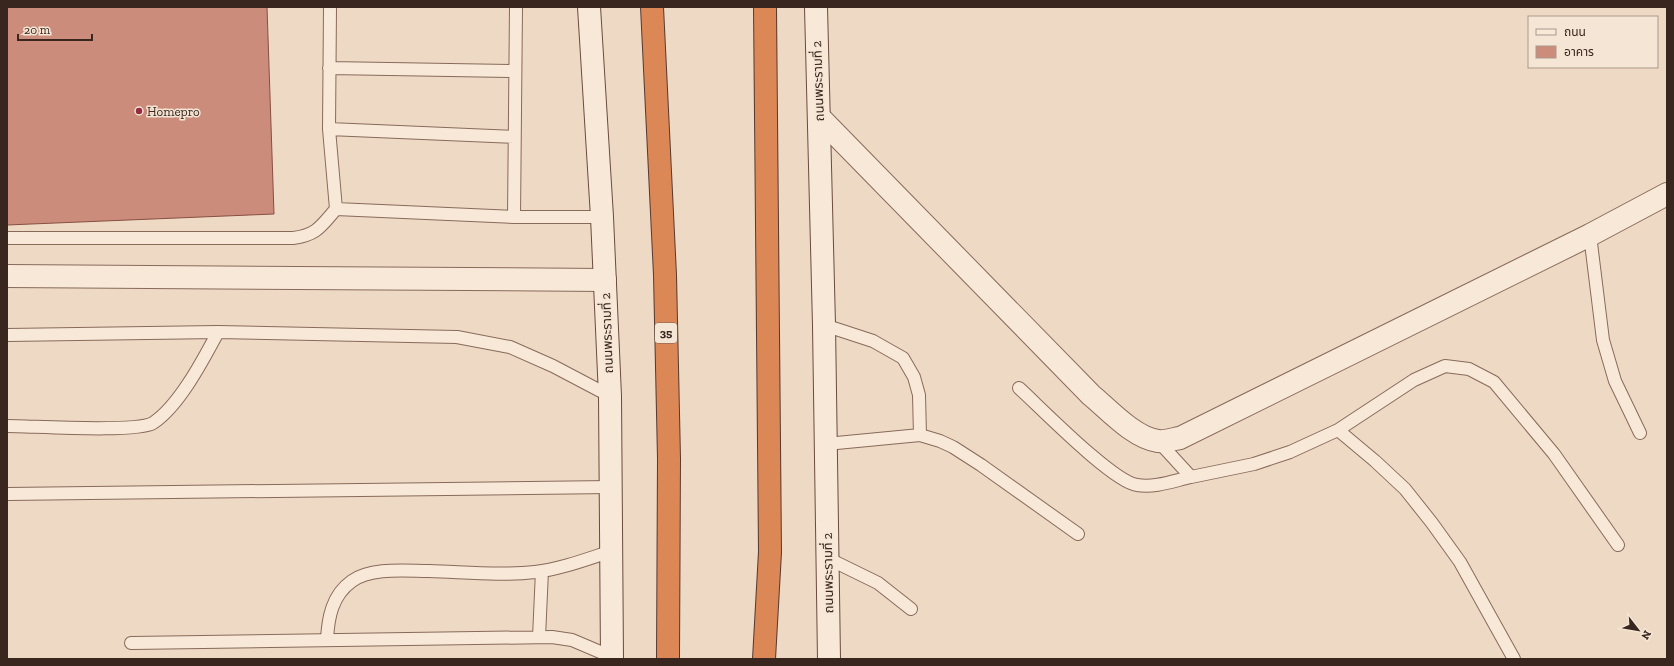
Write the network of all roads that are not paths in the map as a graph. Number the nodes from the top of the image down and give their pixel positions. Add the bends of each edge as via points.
1 (330, 7) edge
2 (516, 7) edge
3 (589, 7) edge
4 (652, 7) edge
5 (765, 7) edge
6 (816, 7) edge
7 (328, 68) junction
8 (515, 71) junction
9 (819, 117) junction
10 (329, 129) junction
11 (514, 137) junction
12 (1667, 194) edge
13 (336, 209) junction
14 (514, 217) junction
15 (602, 217) junction
16 (1590, 235) junction
17 (7, 238) edge
18 (7, 276) edge
19 (605, 280) junction
20 (824, 325) junction
21 (218, 332) junction
22 (7, 335) edge
23 (1019, 388) dead end
24 (610, 396) junction
25 (7, 426) edge
26 (1338, 430) junction
27 (1640, 433) dead end
28 (920, 435) junction
29 (1158, 441) junction
30 (826, 444) junction
31 (1191, 477) junction
32 (611, 487) junction
33 (7, 494) edge
34 (1078, 534) dead end
35 (1618, 545) dead end
36 (612, 551) junction
37 (827, 558) junction
38 (542, 570) junction
39 (911, 609) dead end
40 (539, 637) junction
41 (327, 640) junction
42 (131, 643) dead end
43 (612, 658) edge
44 (668, 659) edge
45 (764, 659) edge
46 (829, 659) edge
47 (1514, 659) edge

1 - 7 lane
2 - 8 lane
3 - 15 street, ถนนพระรามที่ 2
4 - 44 highway, 35 via 665,275 669,459
5 - 45 highway via 770,552
6 - 9 street, ถนนพระรามที่ 2
7 - 8 lane
7 - 10 lane
8 - 11 lane
9 - 20 street, ถนนพระรามที่ 2
9 - 29 street via 1091,395 1127,426 1145,437
10 - 11 lane
10 - 13 lane
11 - 14 lane
12 - 16 street
13 - 14 lane
13 - 17 lane via 315,232 306,237
14 - 15 lane
15 - 19 street, ถนนพระรามที่ 2
16 - 27 lane via 1603,340 1615,381
16 - 29 street via 1180,438
18 - 19 street
19 - 24 street, ถนนพระรามที่ 2
20 - 28 lane via 873,341 903,358 914,378 919,395
20 - 30 street, ถนนพระรามที่ 2
21 - 22 lane
21 - 24 lane via 457,337 510,347
21 - 25 lane via 201,363 169,410 151,424 125,428
23 - 31 lane via 1106,467 1135,485 1152,486
24 - 32 street, ถนนพระรามที่ 2
26 - 31 lane via 1290,452 1254,464
26 - 35 lane via 1414,380 1445,366 1469,369 1494,382 1554,454
26 - 47 lane via 1405,489 1432,522 1460,562
28 - 30 lane
28 - 34 lane via 953,447
29 - 31 lane
30 - 37 street, ถนนพระรามที่ 2
32 - 33 lane
32 - 36 street, ถนนพระรามที่ 2
36 - 38 lane
36 - 43 street, ถนนพระรามที่ 2
37 - 39 lane via 878,583
37 - 46 street, ถนนพระรามที่ 2
38 - 40 lane
38 - 41 lane via 501,573 393,570 365,575 352,581 338,594 329,617
40 - 41 lane
40 - 43 lane via 572,640
41 - 42 lane

